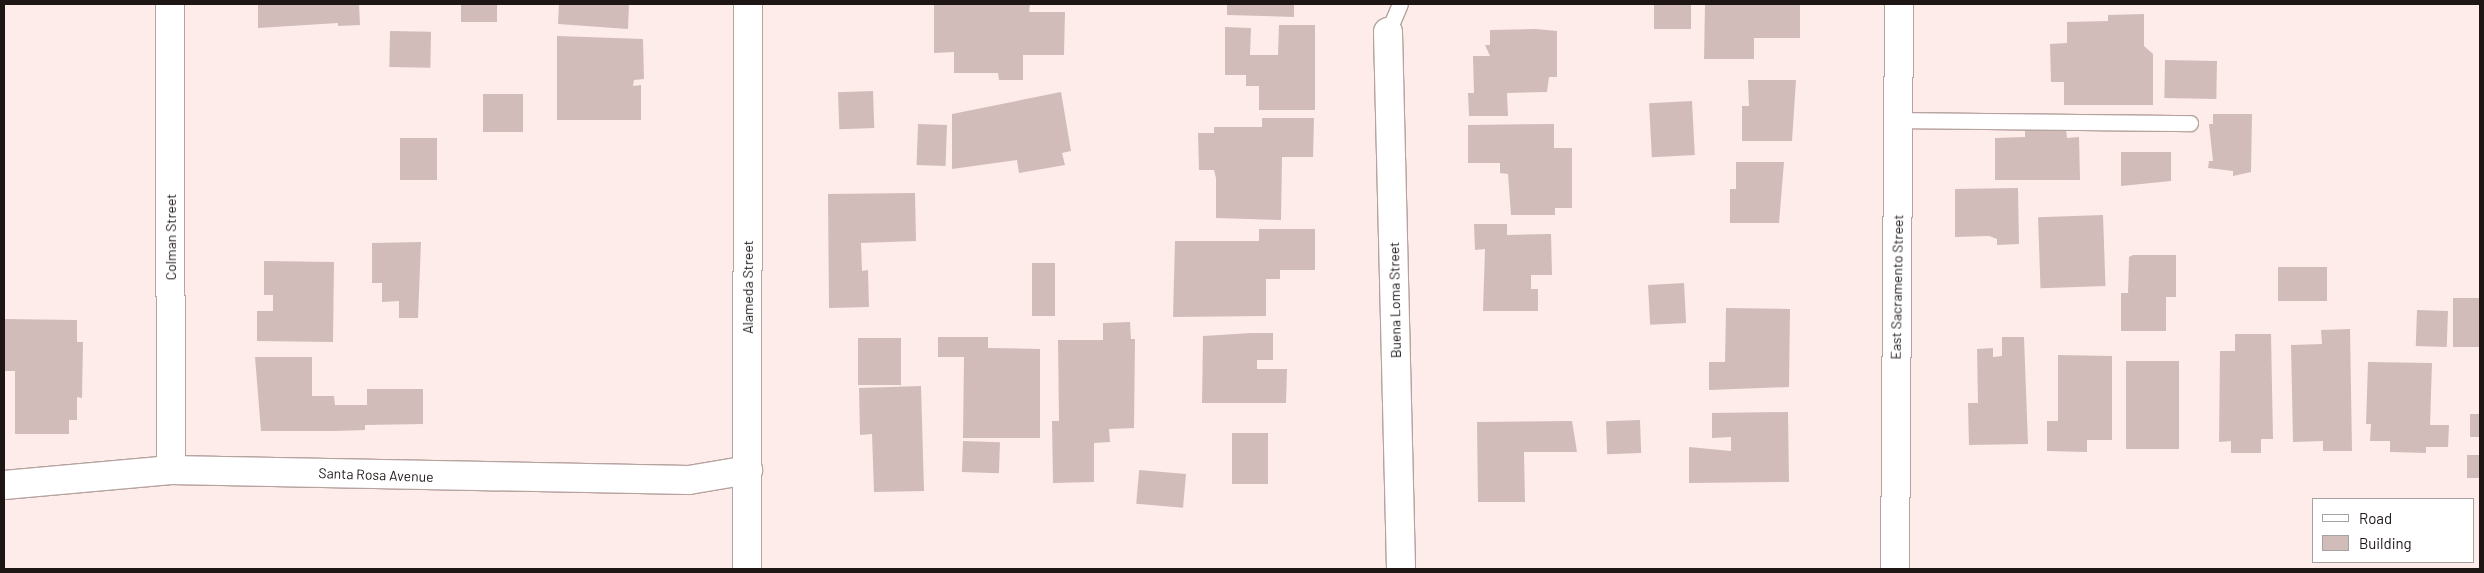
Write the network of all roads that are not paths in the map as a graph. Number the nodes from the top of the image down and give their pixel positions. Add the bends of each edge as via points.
1 (170, 4) edge
2 (748, 4) edge
3 (1400, 4) edge
4 (1899, 4) edge
5 (1388, 32) joint
6 (1899, 120) junction
7 (2190, 123) dead end
8 (172, 470) junction
9 (748, 470) junction
10 (4, 485) edge
11 (748, 569) edge
12 (1401, 569) edge
13 (1895, 569) edge

1 - 8 street, Colman Street
2 - 9 street, Alameda Street
3 - 5 lane
4 - 6 street, East Sacramento Street
5 - 12 street, Buena Loma Street
6 - 7 lane
6 - 13 street, East Sacramento Street
8 - 9 street, Santa Rosa Avenue via 689,480
8 - 10 street, Santa Rosa Avenue
9 - 11 street, Alameda Street

